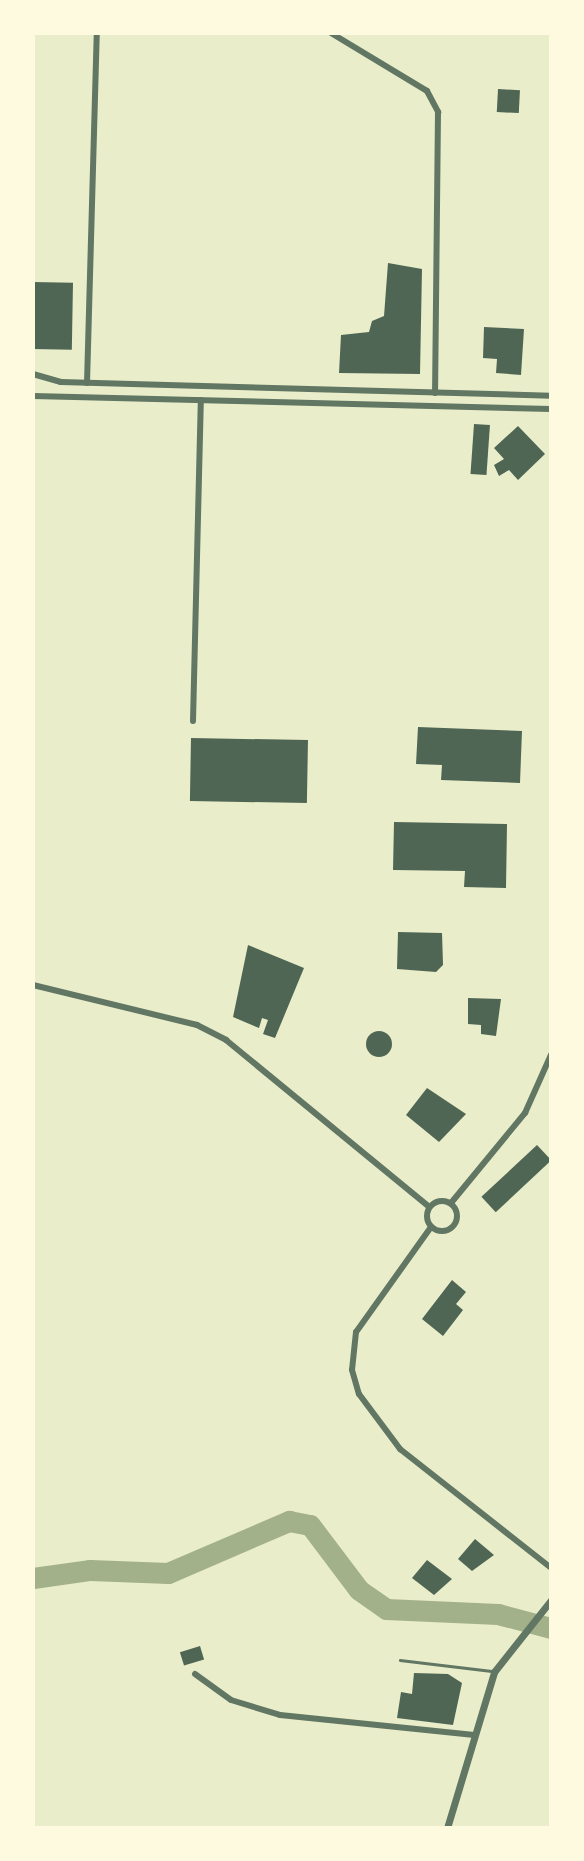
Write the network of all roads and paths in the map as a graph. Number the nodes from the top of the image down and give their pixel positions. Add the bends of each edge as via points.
1 (97, 33) edge
2 (331, 33) edge
3 (33, 374) edge
4 (87, 383) junction
5 (435, 393) junction
6 (33, 396) edge
7 (551, 396) edge
8 (201, 400) junction
9 (551, 409) edge
10 (193, 721) dead end
11 (33, 985) edge
12 (551, 1055) edge
13 (451, 1203) junction
14 (429, 1207) junction
15 (431, 1227) junction
16 (537, 1557) junction
17 (551, 1560) edge
18 (551, 1568) edge
19 (551, 1600) edge
20 (400, 1660) dead end
21 (494, 1672) junction
22 (195, 1674) dead end
23 (472, 1735) junction
24 (447, 1828) edge

1 - 4 street
2 - 5 street via 427,91 438,111
3 - 4 street
4 - 5 street
5 - 7 street
6 - 8 street
8 - 9 street
8 - 10 street
11 - 14 street via 197,1025 226,1040
12 - 13 street via 525,1113
13 - 14 street
13 - 15 street via 457,1213 453,1226
14 - 15 street
15 - 16 street via 356,1332 352,1370 359,1394 393,1442
16 - 17 street
16 - 18 street
19 - 21 street
20 - 21 lane
21 - 23 street
22 - 23 street via 230,1700 280,1715
23 - 24 street

